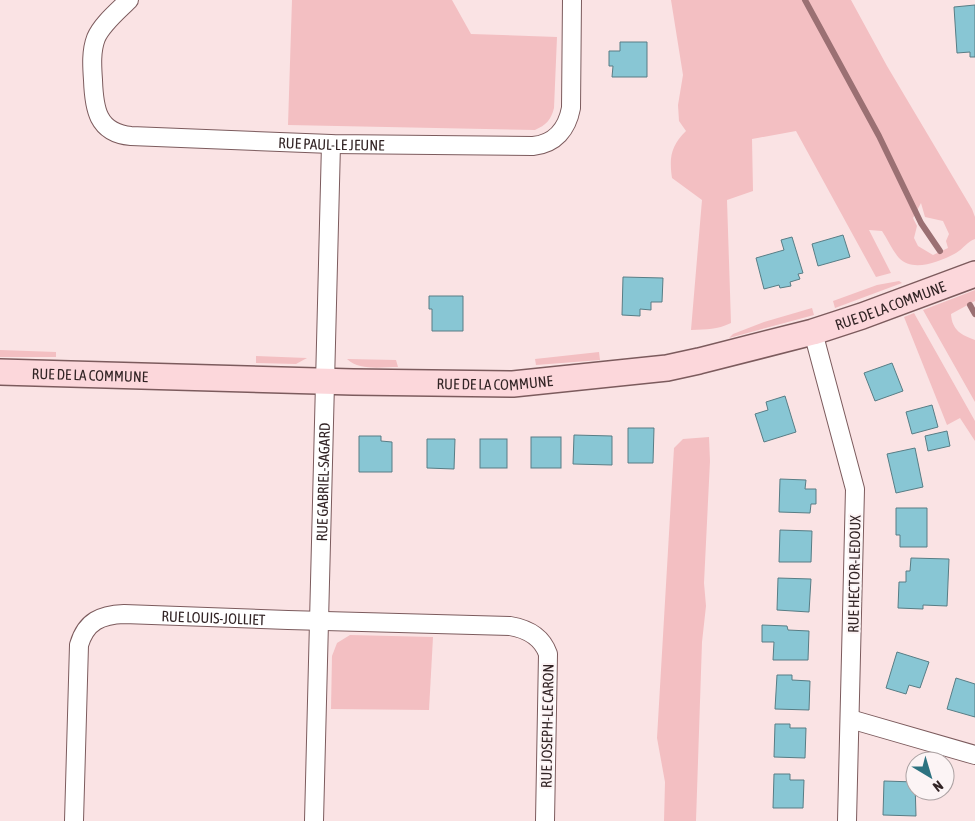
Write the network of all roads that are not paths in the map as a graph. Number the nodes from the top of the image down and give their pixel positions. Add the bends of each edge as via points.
1 (129, 0) edge
2 (572, 0) edge
3 (331, 144) junction
4 (975, 274) edge
5 (813, 332) junction
6 (0, 372) edge
7 (325, 380) junction
8 (318, 620) junction
9 (536, 636) joint
10 (850, 719) junction
11 (975, 755) edge
12 (74, 821) edge
13 (314, 821) edge
14 (544, 821) edge
15 (848, 821) edge

1 - 3 street, RUE PAUL-LE JEUNE via 100,31 95,45 92,64 94,104 108,128 131,136
2 - 3 street, RUE PAUL-LE JEUNE via 571,108 564,128 555,139 533,146
3 - 7 street, RUE GABRIEL-SAGARD
4 - 5 street, RUE DE LA COMMUNE
5 - 7 street, RUE DE LA COMMUNE via 666,368 537,382
5 - 10 street, RUE HECTOR-LEDOUX via 855,489
6 - 7 street, RUE DE LA COMMUNE
7 - 8 street, RUE GABRIEL-SAGARD
8 - 9 street, RUE LOUIS-JOLLIET via 510,626
8 - 12 street, RUE LOUIS-JOLLIET via 124,614 109,616 89,625 81,639 78,656
8 - 13 street, RUE GABRIEL-SAGARD
9 - 14 street, RUE JOSEPH-LE CARON via 548,654
10 - 11 street
10 - 15 street, RUE HECTOR-LEDOUX

